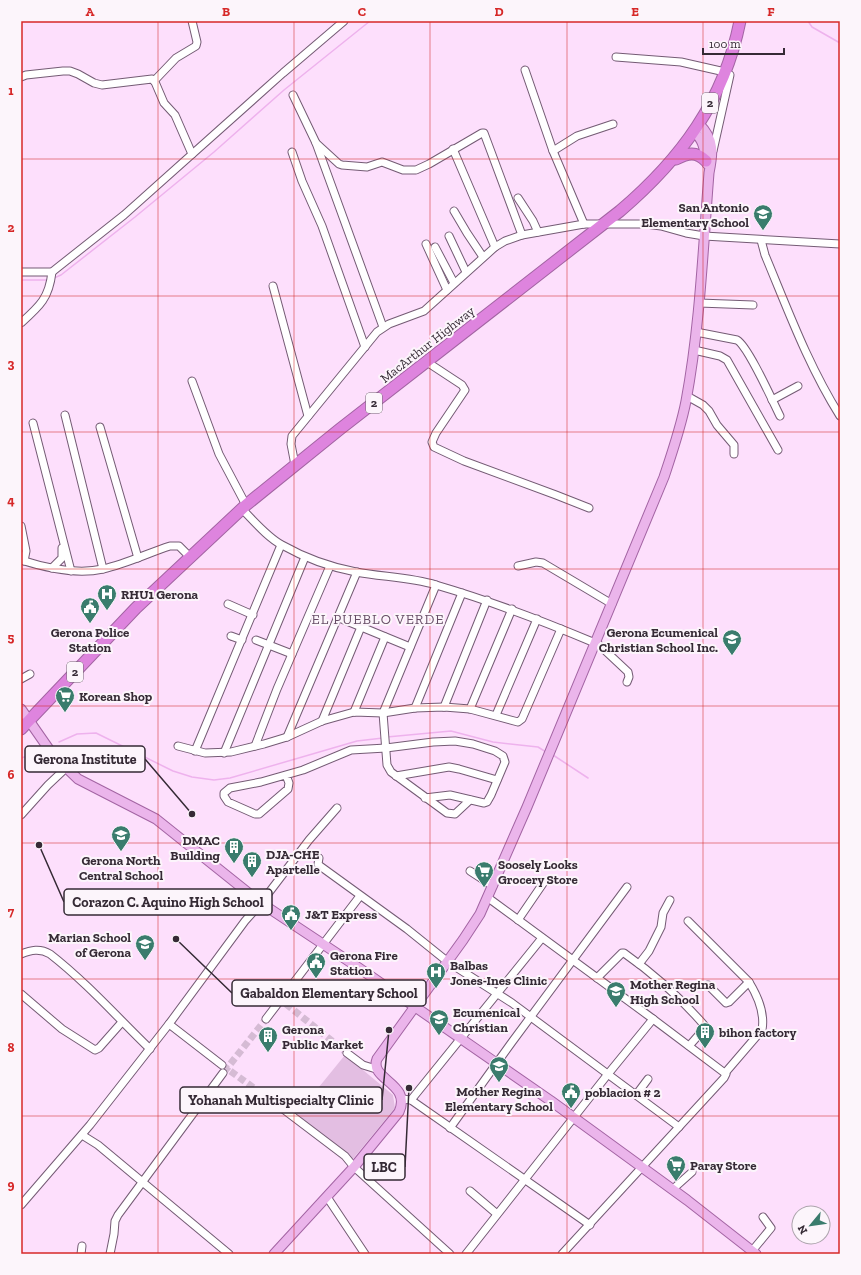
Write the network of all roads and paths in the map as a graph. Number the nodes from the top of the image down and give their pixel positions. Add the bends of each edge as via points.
1 (192, 21) edge
2 (344, 21) edge
3 (740, 21) edge
4 (616, 57) dead end
5 (525, 70) dead end
6 (728, 74) junction
7 (21, 77) edge
8 (154, 81) junction
9 (293, 95) dead end
10 (613, 124) dead end
11 (697, 128) junction
12 (316, 143) junction
13 (453, 149) junction
14 (553, 151) junction
15 (292, 152) dead end
16 (192, 154) junction
17 (709, 157) junction
18 (672, 162) junction
19 (518, 198) dead end
20 (454, 211) dead end
21 (584, 224) junction
22 (602, 224) junction
23 (538, 232) junction
24 (522, 235) junction
25 (449, 236) dead end
26 (704, 236) junction
27 (761, 240) junction
28 (426, 244) dead end
29 (840, 244) edge
30 (435, 247) dead end
31 (495, 247) junction
32 (483, 256) junction
33 (21, 272) edge
34 (52, 272) junction
35 (466, 272) junction
36 (454, 283) junction
37 (273, 286) dead end
38 (447, 290) junction
39 (699, 303) junction
40 (753, 305) dead end
41 (21, 323) edge
42 (383, 327) junction
43 (696, 332) junction
44 (365, 347) junction
45 (694, 350) junction
46 (427, 362) junction
47 (192, 381) dead end
48 (798, 386) dead end
49 (687, 396) junction
50 (772, 400) junction
51 (65, 415) dead end
52 (308, 416) junction
53 (780, 416) dead end
54 (840, 416) edge
55 (33, 423) dead end
56 (100, 427) dead end
57 (778, 450) dead end
58 (734, 454) dead end
59 (295, 465) junction
60 (244, 507) junction
61 (589, 508) dead end
62 (21, 526) edge
63 (62, 541) junction
64 (281, 545) junction
65 (190, 556) junction
66 (305, 556) junction
67 (138, 558) junction
68 (22, 560) edge
69 (330, 566) junction
70 (518, 566) dead end
71 (52, 568) junction
72 (103, 569) junction
73 (71, 571) junction
74 (357, 572) junction
75 (436, 585) junction
76 (462, 593) junction
77 (487, 600) junction
78 (228, 604) dead end
79 (612, 604) junction
80 (512, 609) junction
81 (252, 614) junction
82 (337, 617) junction
83 (537, 619) junction
84 (361, 626) junction
85 (561, 629) junction
86 (231, 636) dead end
87 (385, 637) junction
88 (242, 640) junction
89 (256, 640) dead end
90 (596, 642) junction
91 (268, 645) junction
92 (410, 647) junction
93 (292, 654) junction
94 (30, 674) dead end
95 (21, 679) edge
96 (627, 682) dead end
97 (444, 707) junction
98 (415, 708) junction
99 (470, 709) junction
100 (21, 710) edge
101 (354, 712) junction
102 (383, 713) junction
103 (496, 715) junction
104 (29, 720) junction
105 (322, 721) junction
106 (21, 729) edge
107 (287, 737) junction
108 (178, 746) dead end
109 (254, 746) junction
110 (385, 746) junction
111 (195, 751) junction
112 (224, 753) junction
113 (66, 768) junction
114 (286, 775) junction
115 (396, 776) junction
116 (497, 780) junction
117 (425, 798) junction
118 (470, 800) junction
119 (337, 808) dead end
120 (21, 815) edge
121 (318, 858) dead end
122 (470, 871) dead end
123 (544, 882) dead end
124 (493, 886) junction
125 (627, 888) dead end
126 (360, 896) junction
127 (488, 897) junction
128 (670, 900) dead end
129 (260, 903) junction
130 (518, 920) junction
131 (688, 921) dead end
132 (542, 938) junction
133 (324, 944) junction
134 (21, 954) edge
135 (574, 961) junction
136 (448, 962) junction
137 (639, 964) junction
138 (597, 978) junction
139 (749, 982) junction
140 (708, 984) dead end
141 (497, 993) junction
142 (21, 994) edge
143 (415, 1007) junction
144 (530, 1018) junction
145 (266, 1019) tunnel mouth
146 (653, 1019) junction
147 (122, 1022) junction
148 (169, 1024) junction
149 (459, 1038) junction
150 (688, 1046) junction
151 (150, 1049) junction
152 (347, 1053) tunnel mouth
153 (498, 1064) junction
154 (222, 1065) tunnel mouth
155 (376, 1069) junction
156 (223, 1073) tunnel mouth
157 (725, 1073) junction
158 (608, 1074) junction
159 (648, 1079) dead end
160 (636, 1095) junction
161 (402, 1099) junction
162 (411, 1100) junction
163 (283, 1109) tunnel mouth
164 (574, 1118) junction
165 (679, 1127) junction
166 (450, 1128) junction
167 (82, 1135) junction
168 (643, 1166) junction
169 (354, 1167) junction
170 (692, 1172) dead end
171 (525, 1179) junction
172 (142, 1182) junction
173 (673, 1189) junction
174 (470, 1191) dead end
175 (327, 1197) junction
176 (21, 1205) edge
177 (497, 1214) junction
178 (763, 1217) dead end
179 (590, 1225) junction
180 (82, 1246) dead end
181 (754, 1253) edge
182 (81, 1254) edge
183 (110, 1254) edge
184 (230, 1254) edge
185 (274, 1254) edge
186 (365, 1254) edge
187 (450, 1254) edge
188 (466, 1254) edge
189 (562, 1254) edge

1 - 8 street via 196,46 176,58
2 - 16 street
3 - 6 highway, MacArthur Highway / 2
4 - 6 street via 681,62
5 - 14 street
6 - 11 highway, MacArthur Highway / 2
6 - 17 street
7 - 8 street via 63,71 102,85 149,79
8 - 16 street via 162,100 175,115
9 - 12 street
10 - 14 street via 577,136
11 - 17 main road via 697,134
11 - 18 highway, MacArthur Highway / 2
12 - 13 street via 342,165 367,167 382,162 396,169 409,170 424,167
12 - 42 street
13 - 24 street via 484,133
13 - 31 street
14 - 21 street
15 - 44 street via 322,226
16 - 34 street via 124,215
17 - 18 highway via 691,153
17 - 26 main road
18 - 22 highway, MacArthur Highway / 2 via 638,196
19 - 23 street
20 - 32 street
21 - 22 street
21 - 23 street
22 - 26 street via 646,224
22 - 46 highway, MacArthur Highway / 2
23 - 24 street
24 - 31 street
25 - 35 street
26 - 27 street
26 - 39 main road
27 - 29 street
27 - 54 street via 808,359
28 - 38 street
30 - 36 street
31 - 32 street
32 - 35 street
33 - 34 street
34 - 41 street via 46,297
35 - 36 street
36 - 38 street
37 - 52 street
38 - 42 street via 424,311
39 - 40 street
39 - 43 main road
42 - 44 street
43 - 45 main road
43 - 50 street via 741,342
44 - 52 street
45 - 49 main road
45 - 57 street via 727,360
46 - 59 highway, MacArthur Highway / 2
46 - 61 street via 462,385 465,390 436,433 432,442 434,447 464,461
47 - 60 street via 219,454
48 - 50 street
49 - 58 street via 709,411 734,446
49 - 79 main road via 664,478
50 - 53 street
51 - 72 street
52 - 59 street via 290,440
55 - 63 street
56 - 67 street
59 - 60 highway, MacArthur Highway / 2
60 - 64 street
60 - 65 highway, MacArthur Highway / 2
62 - 68 street via 26,551
63 - 71 street via 62,558
63 - 73 street
64 - 66 street
64 - 81 street
65 - 67 street via 179,546 175,546
65 - 104 highway, MacArthur Highway / 2 via 136,608
66 - 69 street
66 - 91 street
67 - 72 street
68 - 71 street
69 - 74 street
69 - 93 street
70 - 79 street via 543,563
71 - 73 street
72 - 73 street
74 - 75 street
74 - 82 street
75 - 76 street
75 - 92 street
76 - 77 street
76 - 98 street
77 - 80 street
77 - 97 street
78 - 81 street
79 - 90 main road
80 - 83 street
80 - 99 street
81 - 88 street
82 - 84 street
82 - 107 street
83 - 85 street
83 - 103 street
84 - 87 street
84 - 105 street
85 - 90 street
85 - 103 street via 522,719 518,722
86 - 88 street
87 - 92 street
87 - 101 street
88 - 111 street
89 - 91 street
90 - 96 street via 628,672
90 - 124 main road
91 - 93 street
91 - 112 street
92 - 102 street
93 - 109 street
94 - 95 street
97 - 98 street
97 - 99 street
98 - 102 street
99 - 103 street
100 - 104 main road
101 - 102 street
101 - 105 street
102 - 110 street
104 - 106 highway, MacArthur Highway / 2
104 - 113 main road via 43,743
105 - 107 street
107 - 109 street
108 - 111 street
109 - 112 street
110 - 114 street via 348,750
110 - 115 street via 388,767
110 - 116 street via 441,741 473,744 503,756 505,762
111 - 112 street
113 - 120 street
113 - 129 main road via 78,779 156,819
114 - 114 street via 230,788 224,792 224,796 228,802 259,814 288,789
115 - 116 street via 449,767
115 - 117 street
116 - 118 street via 489,800 484,803
117 - 118 street via 450,795
117 - 118 street via 451,814 457,813
119 - 129 street
121 - 126 street via 320,866
122 - 124 street
123 - 130 street
124 - 127 main road
125 - 135 street
126 - 133 street
126 - 136 street via 408,929
127 - 130 street
127 - 136 main road via 473,926
128 - 137 street via 663,913 661,927
129 - 133 main road
129 - 148 street
130 - 132 street
131 - 139 street
132 - 135 street
132 - 141 street
133 - 143 main road
133 - 145 street via 283,1002
134 - 147 street via 36,950 50,954 104,1002
135 - 138 street
135 - 144 street
136 - 141 street
136 - 143 main road
137 - 138 street via 624,952
137 - 150 street via 670,988 704,1025 705,1027
138 - 146 street
139 - 140 street via 726,1003
139 - 157 street via 761,1013 762,1030
141 - 144 street
141 - 149 street
142 - 147 street via 62,1029 95,1050
143 - 149 main road
143 - 155 main road via 379,1055 375,1063
144 - 153 street
144 - 158 street
146 - 150 street
146 - 158 street
147 - 151 street
148 - 151 street
148 - 154 street
149 - 153 main road
149 - 162 street
150 - 157 street
151 - 167 street
152 - 155 street via 363,1065
153 - 164 main road
153 - 166 street
155 - 161 main road via 396,1088
156 - 172 street
157 - 165 street via 724,1078
158 - 160 street
158 - 164 street
159 - 160 street
160 - 165 street
161 - 162 street
161 - 169 main road via 398,1114
162 - 166 street
163 - 169 street via 345,1156
164 - 168 main road
164 - 171 street
165 - 168 street
166 - 171 street
167 - 172 street
167 - 176 street
168 - 173 main road
168 - 179 street
169 - 175 main road
169 - 187 street
170 - 173 street
171 - 177 street
171 - 179 street
172 - 183 street via 116,1217
172 - 184 street
173 - 181 main road
174 - 177 street
175 - 185 main road
175 - 186 street
177 - 188 street
178 - 181 street via 771,1228
179 - 189 street
180 - 182 street

